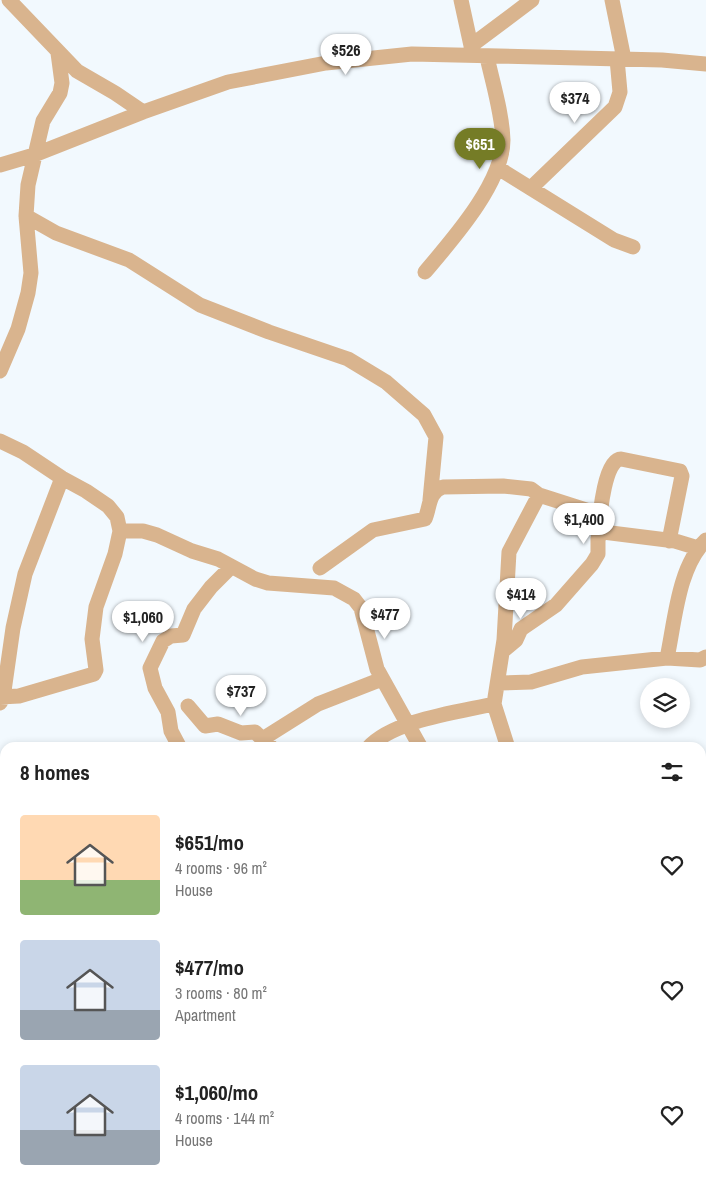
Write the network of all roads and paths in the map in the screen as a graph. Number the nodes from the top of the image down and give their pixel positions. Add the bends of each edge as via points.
1 (10, 0) edge
2 (28, 0) edge
3 (461, 0) edge
4 (532, 0) edge
5 (612, 0) edge
6 (26, 16) junction
7 (477, 53) junction
8 (58, 54) junction
9 (621, 59) junction
10 (706, 64) edge
11 (143, 112) junction
12 (34, 155) junction
13 (0, 165) edge
14 (498, 168) junction
15 (532, 187) junction
16 (26, 216) junction
17 (633, 247) dead end
18 (425, 272) dead end
19 (0, 371) edge
20 (0, 441) edge
21 (62, 478) junction
22 (539, 495) junction
23 (430, 500) junction
24 (599, 529) junction
25 (120, 531) junction
26 (669, 541) junction
27 (702, 544) edge
28 (231, 567) junction
29 (320, 568) dead end
30 (503, 651) junction
31 (706, 657) edge
32 (666, 658) junction
33 (382, 679) junction
34 (499, 683) junction
35 (1, 699) edge
36 (494, 704) junction
37 (188, 706) dead end
38 (408, 724) junction
39 (177, 742) edge
40 (267, 742) edge
41 (269, 742) edge
42 (373, 742) edge
43 (418, 742) edge
44 (506, 742) edge

1 - 6 street
2 - 6 street
3 - 7 street
4 - 7 street
5 - 9 street
6 - 8 street
7 - 9 street
7 - 11 street via 412,54 326,63 228,82
7 - 14 street via 503,138
8 - 11 street via 77,71
8 - 12 street via 62,82 60,93 43,121
9 - 10 street
9 - 15 street via 620,92 615,107
11 - 12 street
12 - 13 street
12 - 16 street
14 - 15 street
14 - 18 street via 457,235
15 - 17 street via 614,240
16 - 19 street via 31,273 28,293 18,329
16 - 23 street via 56,233 129,260 200,305 348,359 386,382 411,401 434,431 436,442
20 - 21 street
21 - 25 street via 108,506 117,517
21 - 35 street via 26,574
22 - 23 street via 531,489 503,486 449,487 437,489
22 - 24 street via 589,510
22 - 30 street via 509,552
23 - 29 street via 425,519 373,530
24 - 26 street
24 - 26 street via 610,465 621,459 680,471 682,476
24 - 30 street via 600,550 592,564 556,605 521,629 516,640
25 - 28 street via 157,535
25 - 35 street via 96,607 92,639 94,674
26 - 27 street
27 - 32 street via 691,561 674,616
28 - 33 street via 268,583 334,588 354,599 361,608
28 - 39 street via 210,587 194,609 183,635 163,641 150,664 151,676 168,712
30 - 34 street
31 - 32 street via 700,660
32 - 34 street via 582,667 531,682
33 - 38 street
33 - 41 street via 318,704
34 - 36 street
36 - 38 street
36 - 44 street
37 - 40 street via 206,726 218,724 241,733 255,732
38 - 42 street
38 - 43 street

